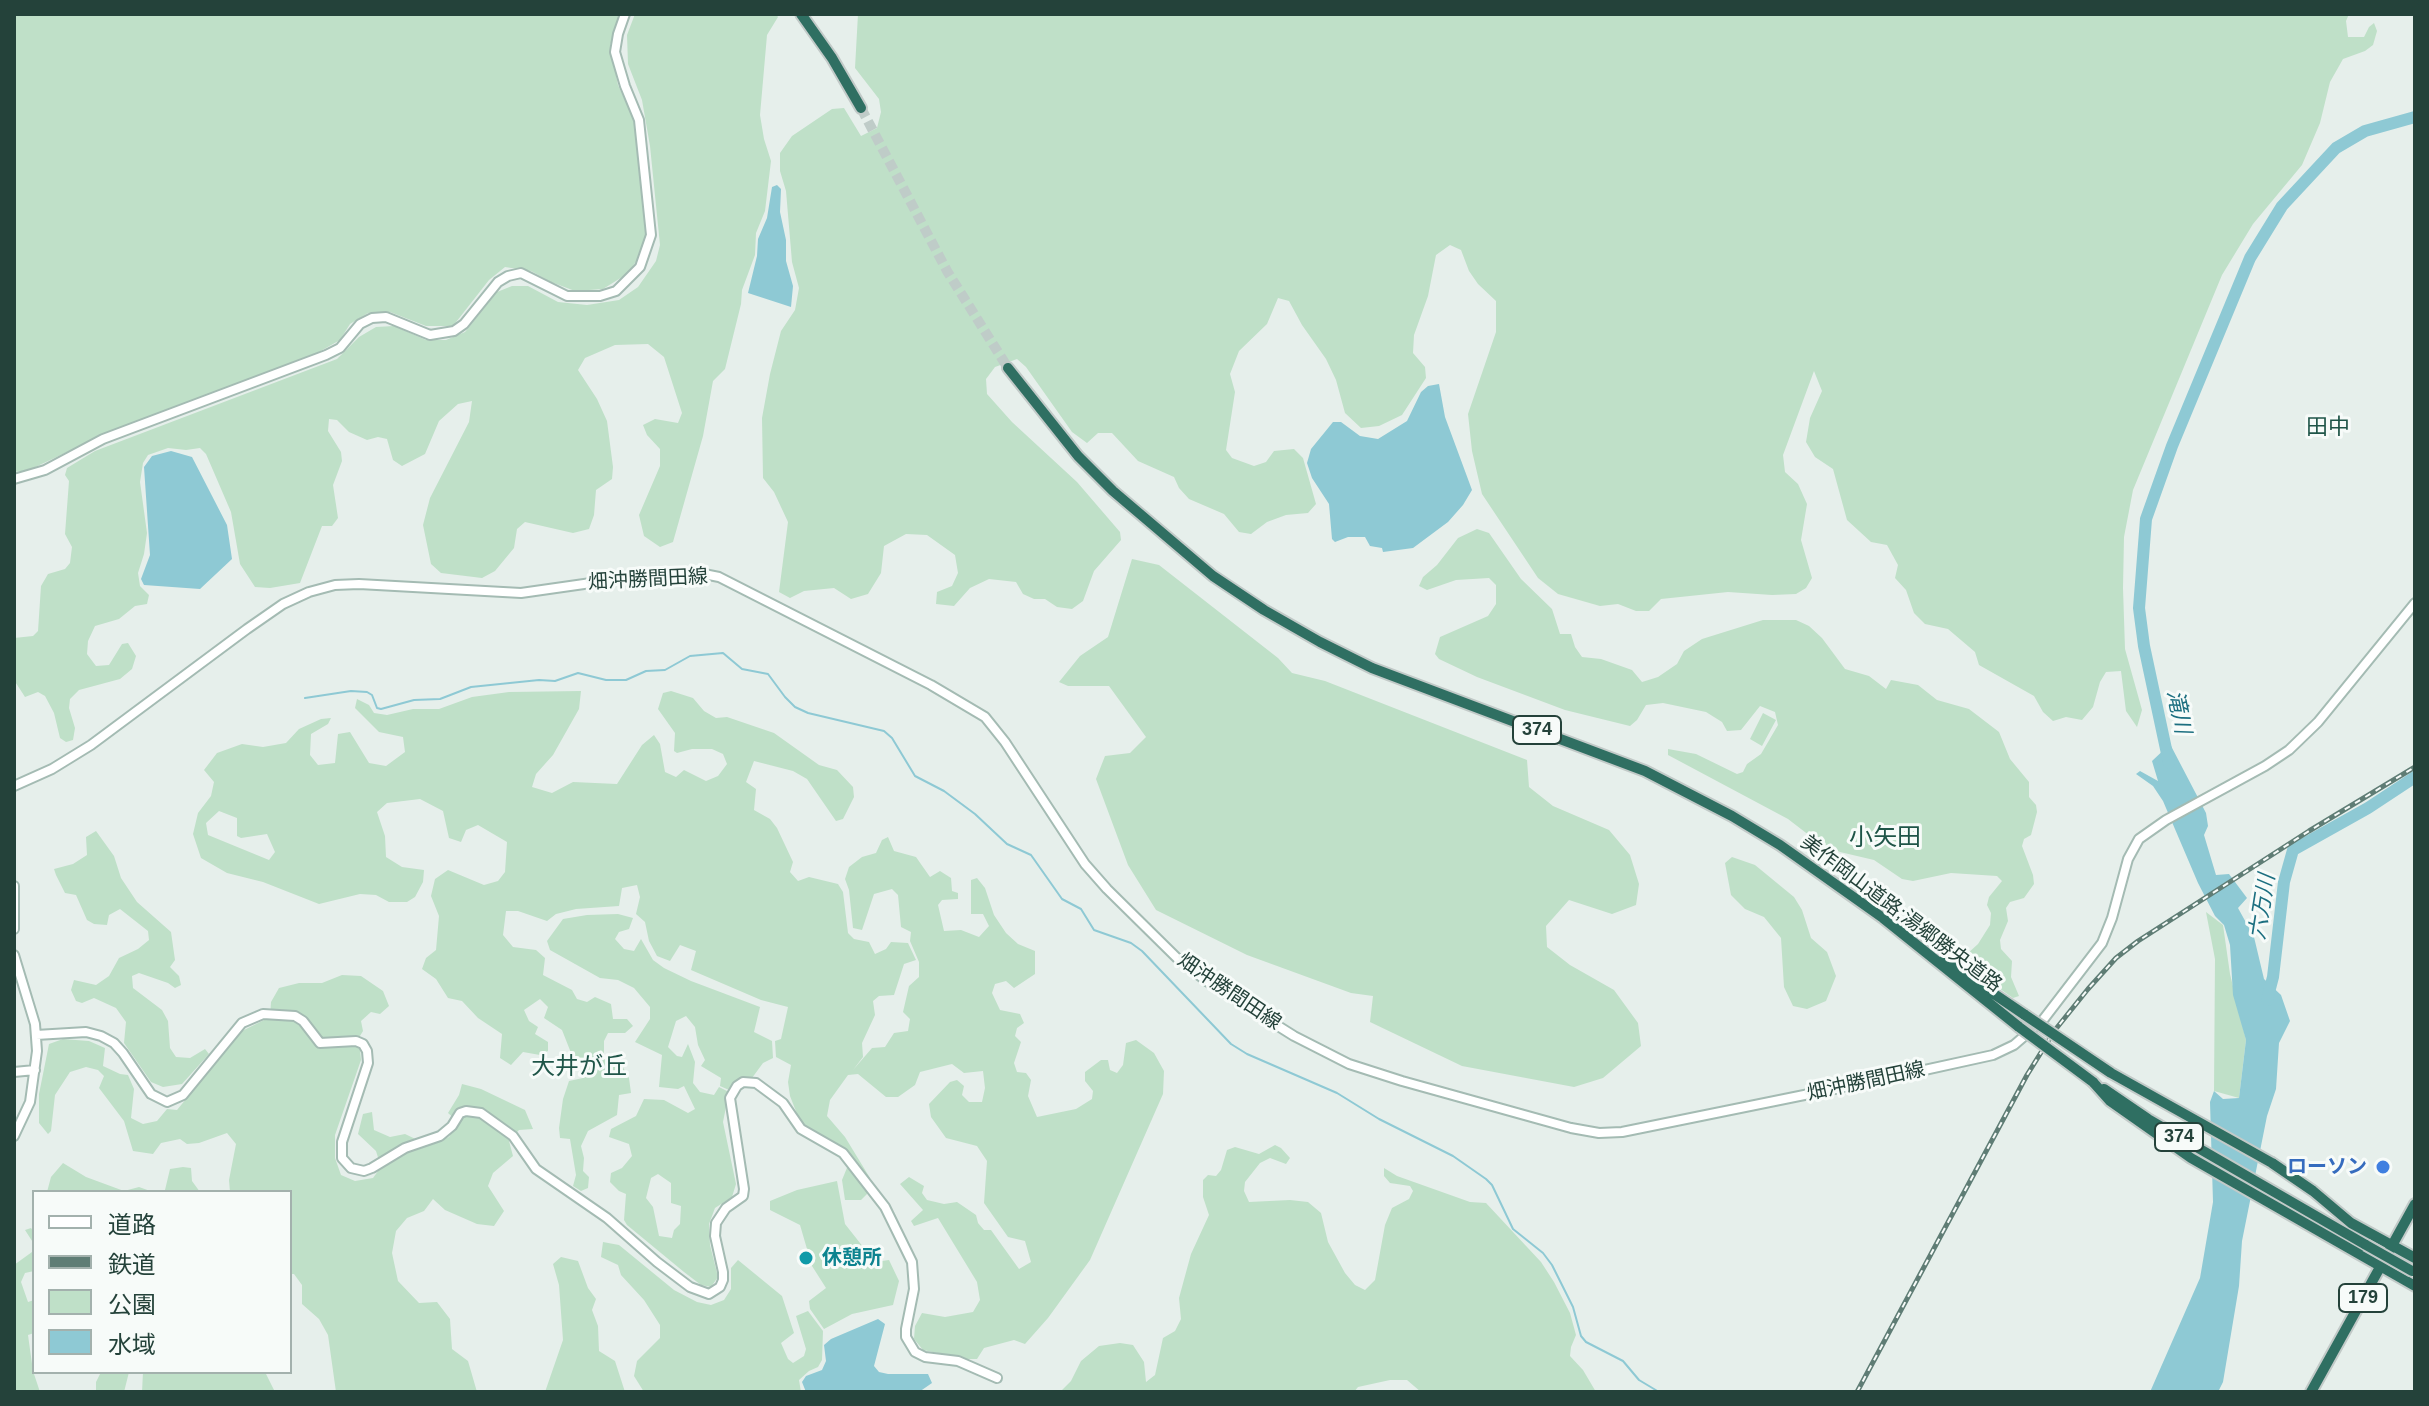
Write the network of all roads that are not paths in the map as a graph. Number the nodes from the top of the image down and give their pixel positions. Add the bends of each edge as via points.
1 (625, 14) edge
2 (801, 14) edge
3 (861, 108) tunnel mouth
4 (1008, 368) tunnel mouth
5 (14, 479) edge
6 (2415, 603) edge
7 (14, 786) edge
8 (14, 886) edge
9 (1883, 918) junction
10 (14, 929) edge
11 (14, 955) edge
12 (36, 1035) junction
13 (35, 1070) junction
14 (14, 1072) edge
15 (2093, 1082) junction
16 (14, 1136) edge
17 (2415, 1204) edge
18 (2392, 1247) junction
19 (2415, 1258) edge
20 (2380, 1267) junction
21 (2414, 1272) edge
22 (2415, 1286) edge
23 (997, 1378) dead end
24 (2311, 1392) edge

1 - 5 street via 615,52 639,120 651,235 640,267 616,291 567,296 521,273 498,282 454,331 430,335 386,317 372,318 326,355 103,439 45,470
2 - 3 highway
4 - 9 highway, 美作岡山道路;湯郷勝央道路 / 374 via 1078,456 1137,514 1264,610 1359,661 1692,794 1780,845
6 - 7 street, 畑沖勝間田線 via 2289,750 2145,833 2135,846 2102,943 2043,1020 2014,1045 1993,1055 1622,1132 1599,1133 1349,1064 1294,1036 1178,959 1085,864 985,717 719,577 626,578 521,593 359,584 309,592 247,629 91,745
8 - 10 street
9 - 15 highway, 美作岡山道路;湯郷勝央道路 / 374, bridge
9 - 18 highway, bridge via 2111,1073 2272,1163
11 - 12 street
12 - 13 street
12 - 23 street via 101,1036 123,1053 151,1094 167,1102 183,1095 242,1023 263,1014 295,1016 320,1043 356,1041 367,1051 368,1063 342,1142 342,1158 351,1168 364,1171 440,1136 460,1113 481,1113 513,1136 536,1169 607,1218 690,1287 709,1294 723,1280 716,1223 744,1189 730,1098 743,1082 756,1083 783,1103 801,1129 843,1153 885,1207 912,1262 914,1289 906,1337 915,1352 958,1361
13 - 14 street
13 - 16 street via 30,1102
15 - 20 highway via 2144,1127
15 - 21 highway, 美作岡山道路;湯郷勝央道路 / 374, bridge
17 - 18 highway, 179
18 - 19 highway
18 - 20 highway, 179
20 - 22 highway
20 - 24 highway, 179

